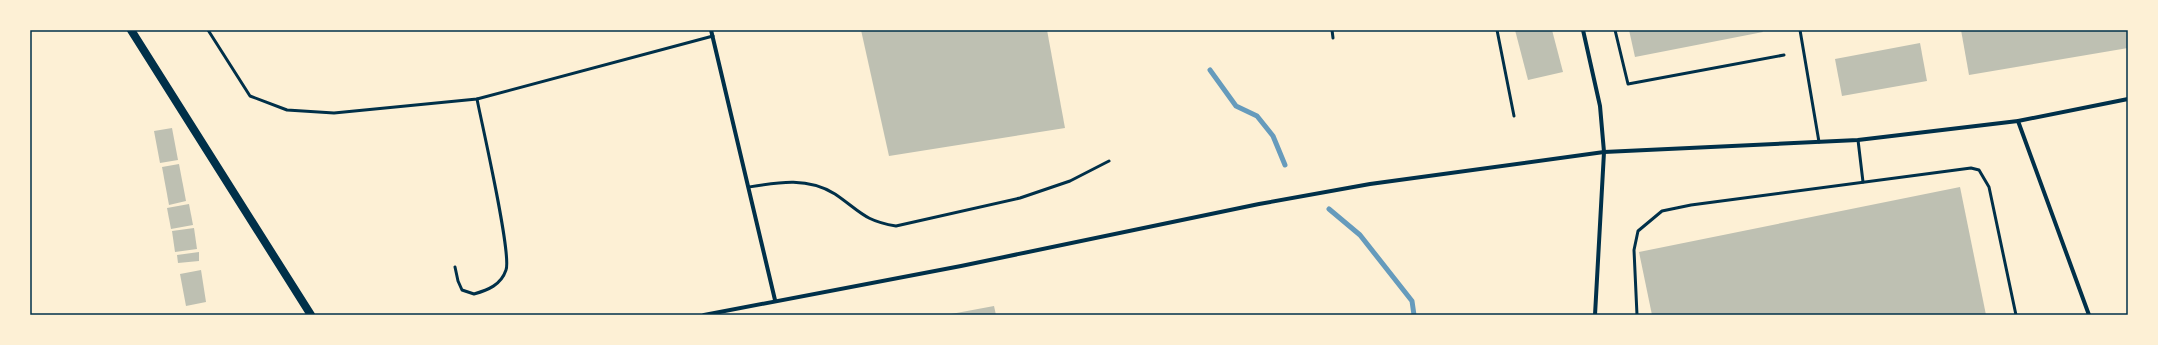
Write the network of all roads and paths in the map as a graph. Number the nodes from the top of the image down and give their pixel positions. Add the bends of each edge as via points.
1 (131, 30) edge
2 (208, 30) edge
3 (711, 30) edge
4 (1332, 30) edge
5 (1497, 30) edge
6 (1583, 30) edge
7 (1615, 30) edge
8 (1800, 30) edge
9 (713, 36) junction
10 (1333, 38) dead end
11 (1784, 55) dead end
12 (477, 99) junction
13 (2128, 99) edge
14 (1514, 116) dead end
15 (2018, 122) junction
16 (1858, 140) junction
17 (1819, 142) junction
18 (1604, 152) junction
19 (1109, 161) dead end
20 (1863, 182) junction
21 (749, 186) junction
22 (455, 267) dead end
23 (775, 300) junction
24 (311, 315) edge
25 (704, 315) edge
26 (1595, 315) edge
27 (1636, 315) edge
28 (2016, 315) edge
29 (2089, 315) edge

1 - 24 main road
2 - 12 lane via 250,96 287,110 334,113
3 - 9 street
4 - 10 lane
5 - 14 lane
6 - 18 street via 1600,106
7 - 11 lane via 1628,84
8 - 17 lane
9 - 12 lane
9 - 21 street
12 - 22 lane via 503,232 507,268 492,288 468,294 462,290
13 - 15 street
15 - 16 street
15 - 29 street
16 - 17 street
16 - 20 lane
17 - 18 street
18 - 23 street via 1370,184 1259,204 961,266
18 - 26 street
19 - 21 lane via 1070,181 1020,198 896,226 878,223 862,216 834,194 814,185 786,181
20 - 27 lane via 1662,211 1638,231 1634,250
20 - 28 lane via 1971,168 1979,170 1989,187
21 - 23 street
23 - 25 street

